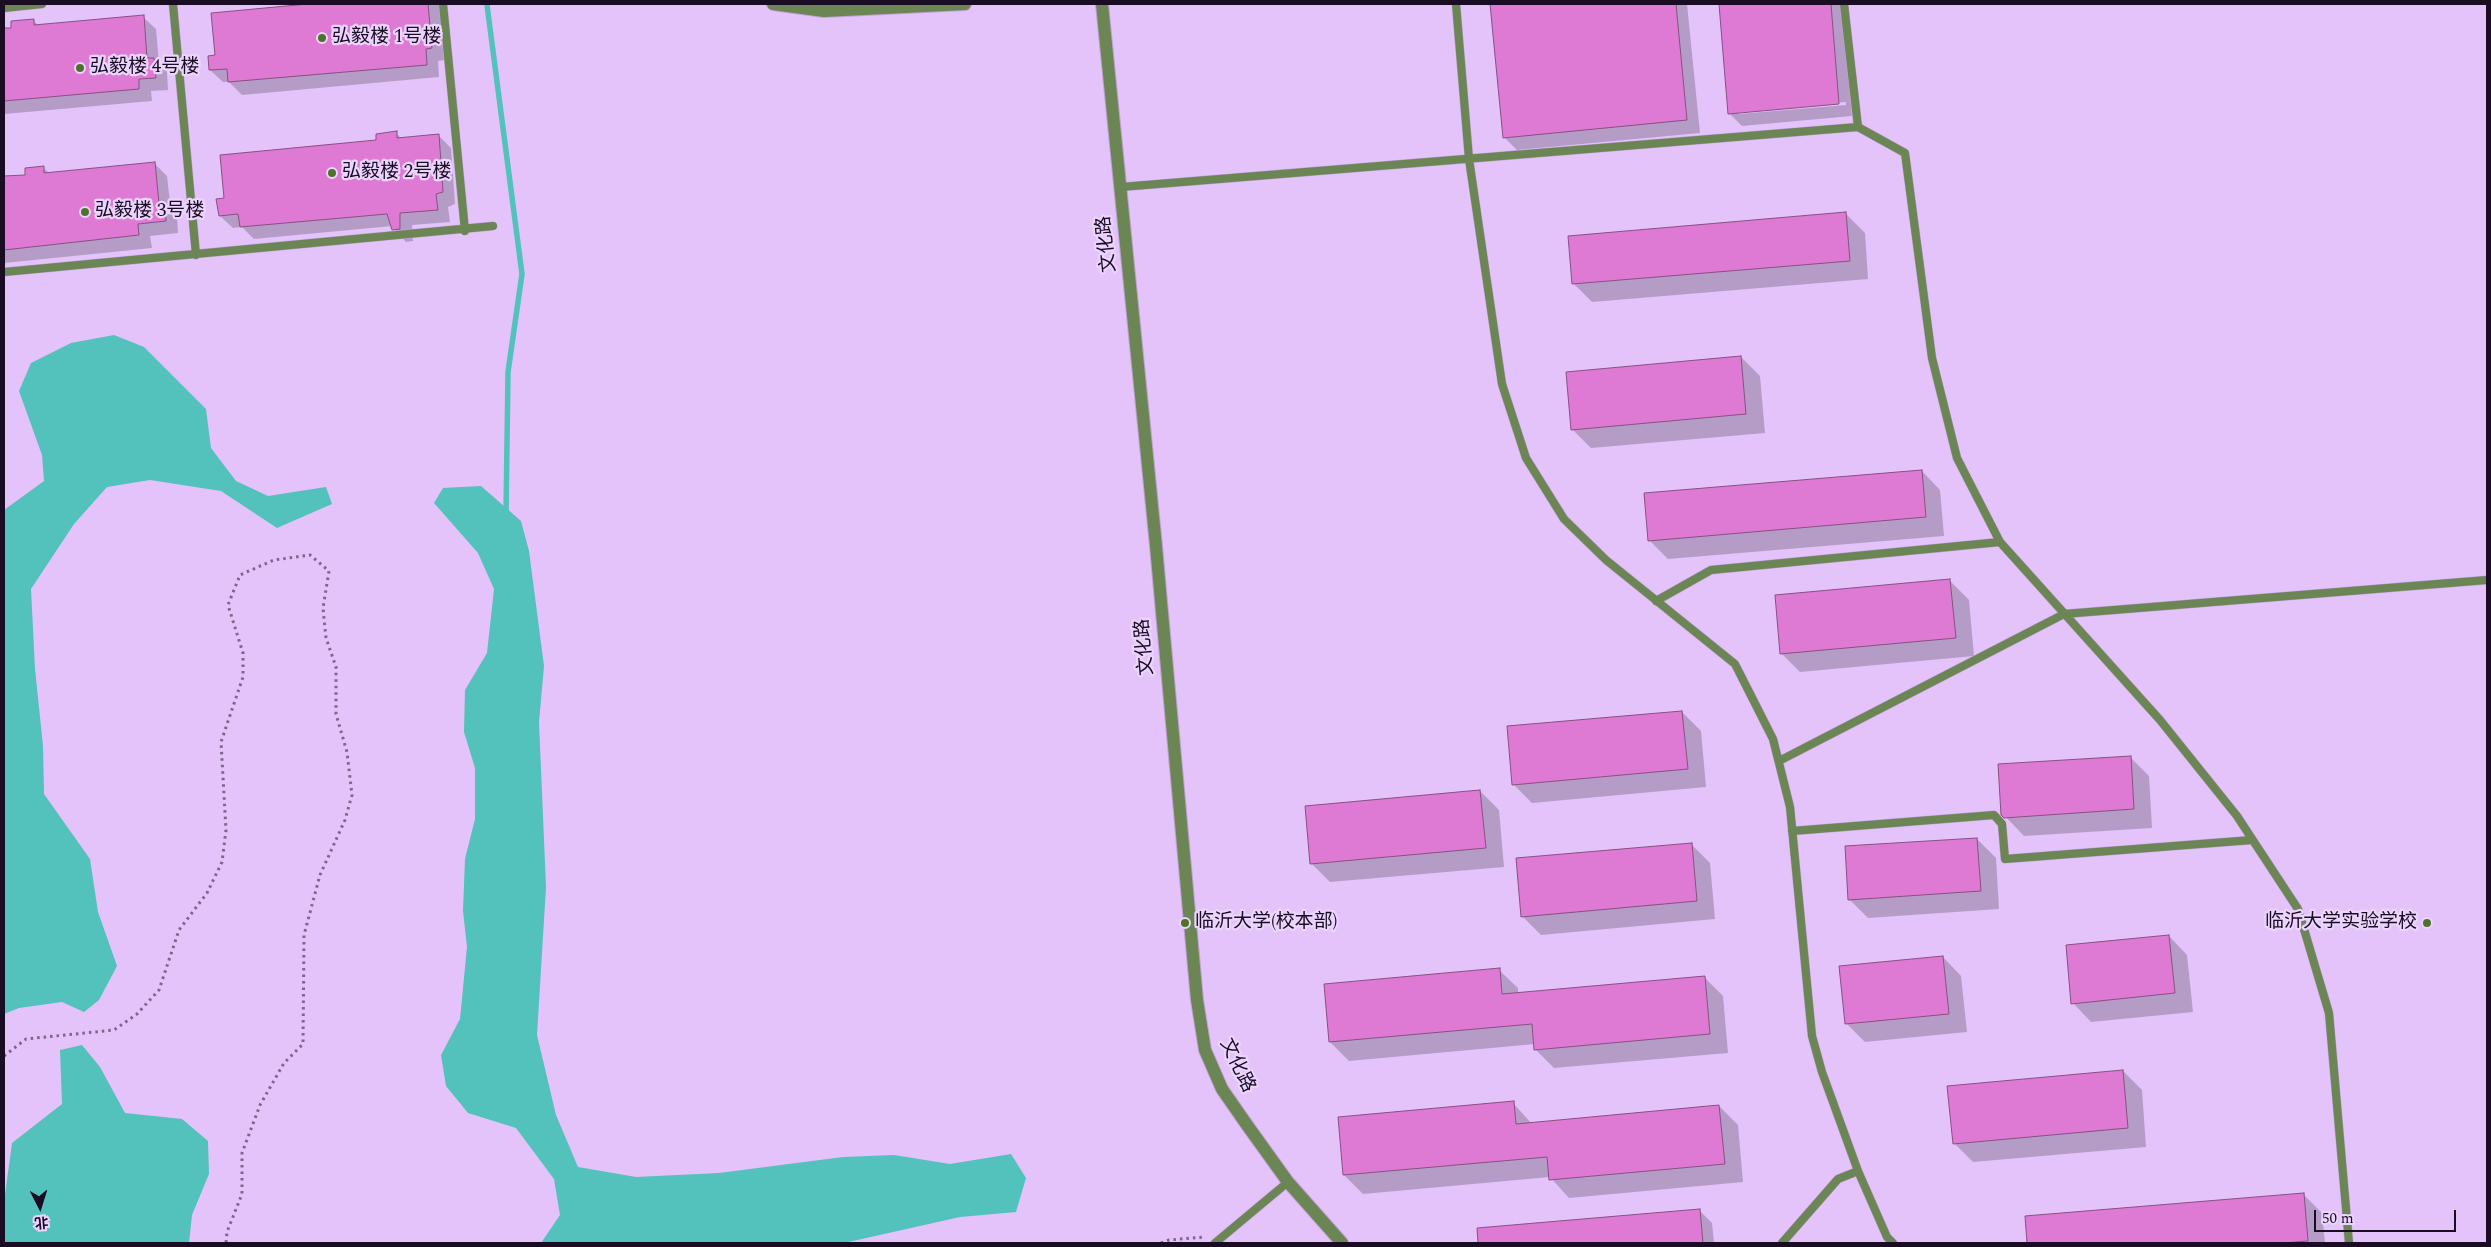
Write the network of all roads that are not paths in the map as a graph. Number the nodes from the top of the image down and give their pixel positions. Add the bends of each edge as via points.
1 (42, 4) edge
2 (173, 4) edge
3 (443, 4) edge
4 (773, 4) edge
5 (965, 4) edge
6 (1102, 4) edge
7 (1456, 4) edge
8 (1844, 4) edge
9 (4, 8) edge
10 (1858, 127) junction
11 (1469, 159) junction
12 (1121, 187) junction
13 (493, 226) dead end
14 (465, 231) junction
15 (196, 255) junction
16 (4, 272) edge
17 (2000, 542) junction
18 (2487, 580) edge
19 (1656, 601) junction
20 (2064, 614) junction
21 (1779, 761) junction
22 (1792, 831) junction
23 (2252, 840) junction
24 (1858, 1171) junction
25 (1288, 1182) junction
26 (1215, 1243) edge
27 (1342, 1243) edge
28 (1782, 1243) edge
29 (1893, 1243) edge
30 (2349, 1243) edge

1 - 9 lane
2 - 15 lane
3 - 14 lane
4 - 5 street via 824,11
6 - 12 street, 文化路
7 - 11 lane
8 - 10 lane
10 - 11 lane
10 - 17 lane via 1905,153 1932,358 1957,458
11 - 12 lane
11 - 19 lane via 1502,384 1526,458 1564,519 1606,560
12 - 25 street, 文化路 via 1197,1000 1205,1050 1222,1088
13 - 14 lane
14 - 15 lane
15 - 16 lane
17 - 19 lane via 1711,570
17 - 20 lane
18 - 20 lane
19 - 21 lane via 1735,664 1773,739
20 - 21 lane
20 - 23 lane via 2160,720 2237,816
21 - 22 lane via 1790,806
22 - 23 lane via 1994,815 2002,824 2005,859
22 - 24 lane via 1812,1036
23 - 30 lane via 2298,909 2329,1013
24 - 28 lane via 1838,1179
24 - 29 lane via 1887,1237
25 - 26 lane
25 - 27 street, 文化路

